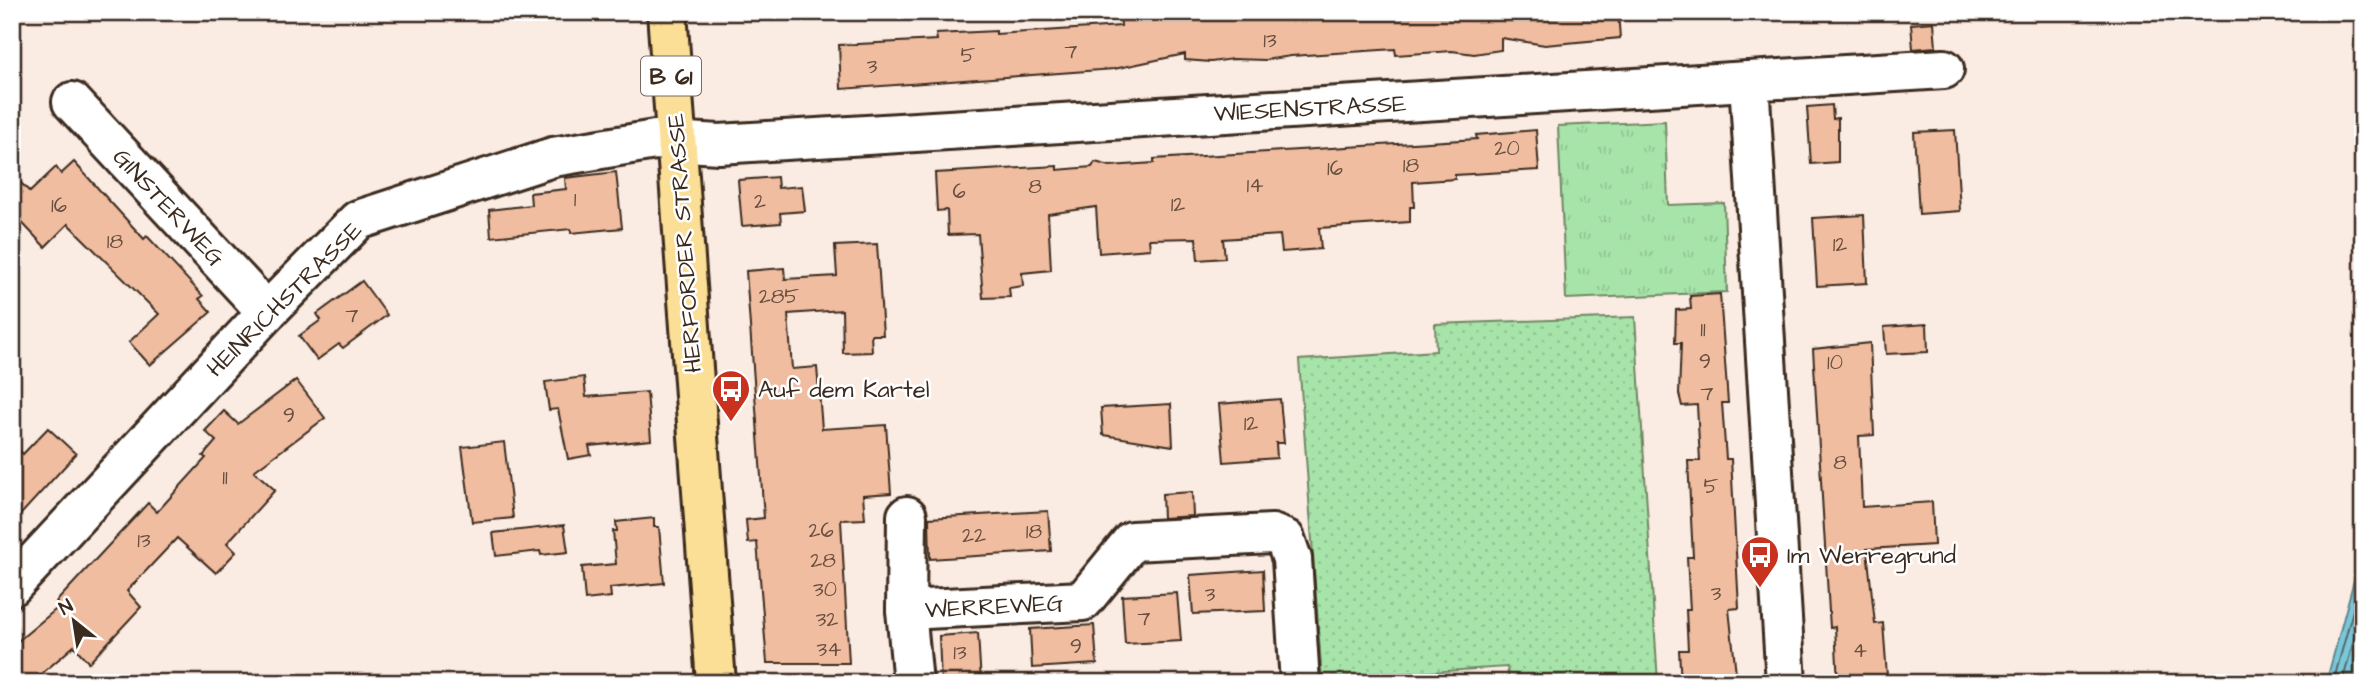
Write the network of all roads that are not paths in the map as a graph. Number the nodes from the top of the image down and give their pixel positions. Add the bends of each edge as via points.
1 (667, 12) edge
2 (1944, 69) dead end
3 (1749, 81) junction
4 (72, 102) dead end
5 (676, 141) junction
6 (267, 312) junction
7 (907, 516) dead end
8 (12, 586) edge
9 (906, 610) junction
10 (716, 683) edge
11 (913, 683) edge
12 (1300, 683) edge
13 (1786, 683) edge

1 - 5 main road, HERFORDER STRASSE / B 61
2 - 3 street, WIESENSTRASSE
3 - 5 street, WIESENSTRASSE via 719,144
3 - 13 street
4 - 6 street, GINSTERWEG
5 - 6 street, HEINRICHSTRASSE via 655,140 552,157 358,220
5 - 10 main road, HERFORDER STRASSE / B 61
6 - 8 street, HEINRICHSTRASSE
7 - 9 street, WERREWEG
9 - 11 street, WERREWEG
9 - 12 street, WERREWEG via 1083,601 1132,541 1272,534 1285,539 1292,559

